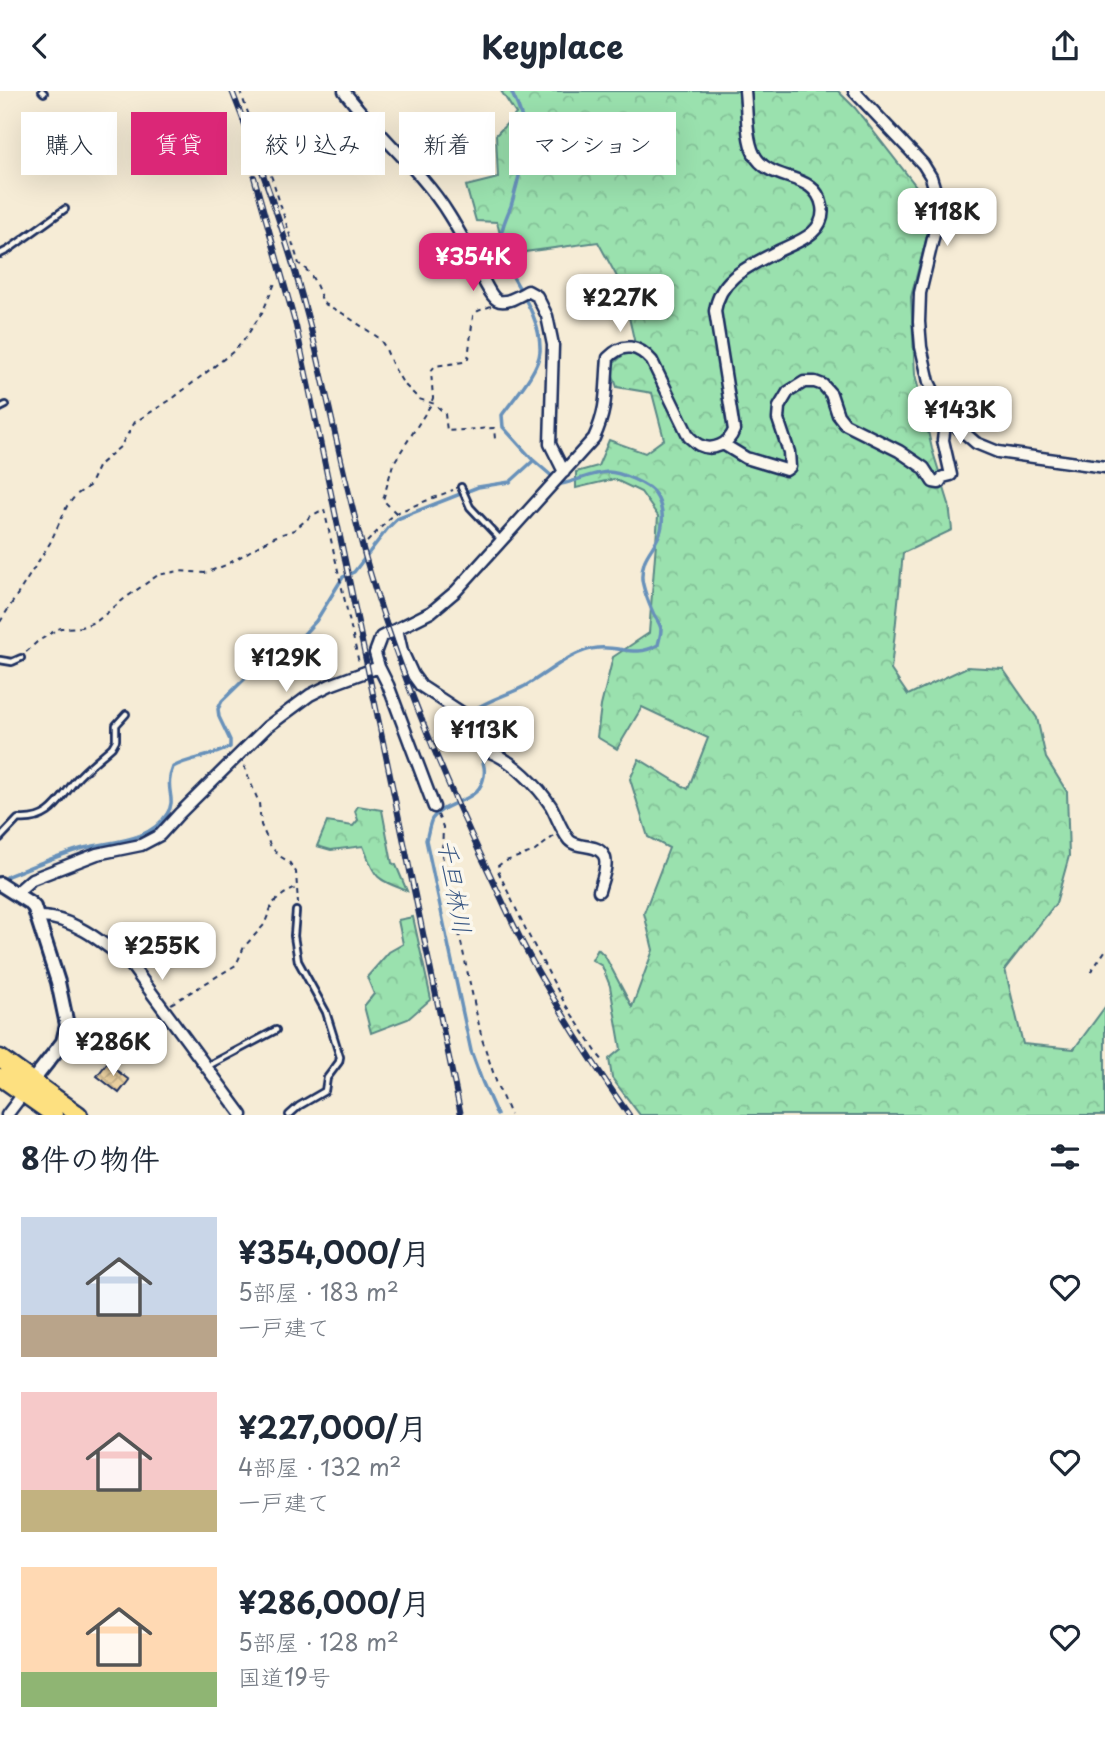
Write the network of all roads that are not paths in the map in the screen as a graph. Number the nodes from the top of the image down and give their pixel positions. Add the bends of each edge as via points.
1 (344, 91) edge
2 (745, 91) edge
3 (854, 91) edge
4 (65, 209) dead end
5 (0, 254) edge
6 (6, 405) dead end
7 (0, 408) edge
8 (946, 417) junction
9 (723, 444) junction
10 (1105, 467) edge
11 (562, 473) junction
12 (461, 487) road end
13 (502, 541) junction
14 (397, 629) junction
15 (20, 658) road end
16 (0, 660) edge
17 (379, 667) junction
18 (126, 713) dead end
19 (434, 807) road end
20 (0, 838) edge
21 (5, 890) edge
22 (599, 891) dead end
23 (296, 911) road end
24 (38, 917) junction
25 (276, 1030) dead end
26 (0, 1058) edge
27 (206, 1067) junction
28 (0, 1077) edge
29 (28, 1087) junction
30 (7, 1115) edge
31 (54, 1115) edge
32 (79, 1115) edge
33 (242, 1115) edge
34 (289, 1115) edge

1 - 11 street via 448,213 490,292 505,302 528,291 537,296 553,345 550,444
2 - 9 street via 754,155 765,168 814,188 823,210 812,234 733,277 717,299 715,311 734,430
3 - 8 street via 923,164 937,197 919,322 929,382
4 - 5 lane
6 - 7 lane
8 - 9 street via 943,440 951,475 939,482 933,482 925,468 899,451 845,424 831,394 815,382 804,382 788,392 779,407 778,419 789,452 786,470 746,458
8 - 10 street via 976,443 998,452
9 - 11 street via 699,445 689,437 652,361 634,347 624,348 607,358 602,420 594,438
11 - 13 street
12 - 13 lane via 470,507
13 - 14 street via 431,612
14 - 17 street via 381,638 375,653
14 - 22 street via 402,651 421,686 477,722 490,752 509,761 541,792 572,843 603,853 606,862
15 - 16 lane via 12,663
17 - 19 street
17 - 21 street via 310,695 267,727 160,835
18 - 20 lane via 116,725 112,747 51,810 32,820 18,819
21 - 24 street via 30,903
23 - 34 lane via 298,961 326,1012 340,1057 325,1091
24 - 27 street via 64,921 131,965
24 - 29 street via 67,1025 63,1042
25 - 27 lane
26 - 29 highway
27 - 33 street
28 - 29 highway
29 - 30 street
29 - 31 highway
29 - 32 highway

